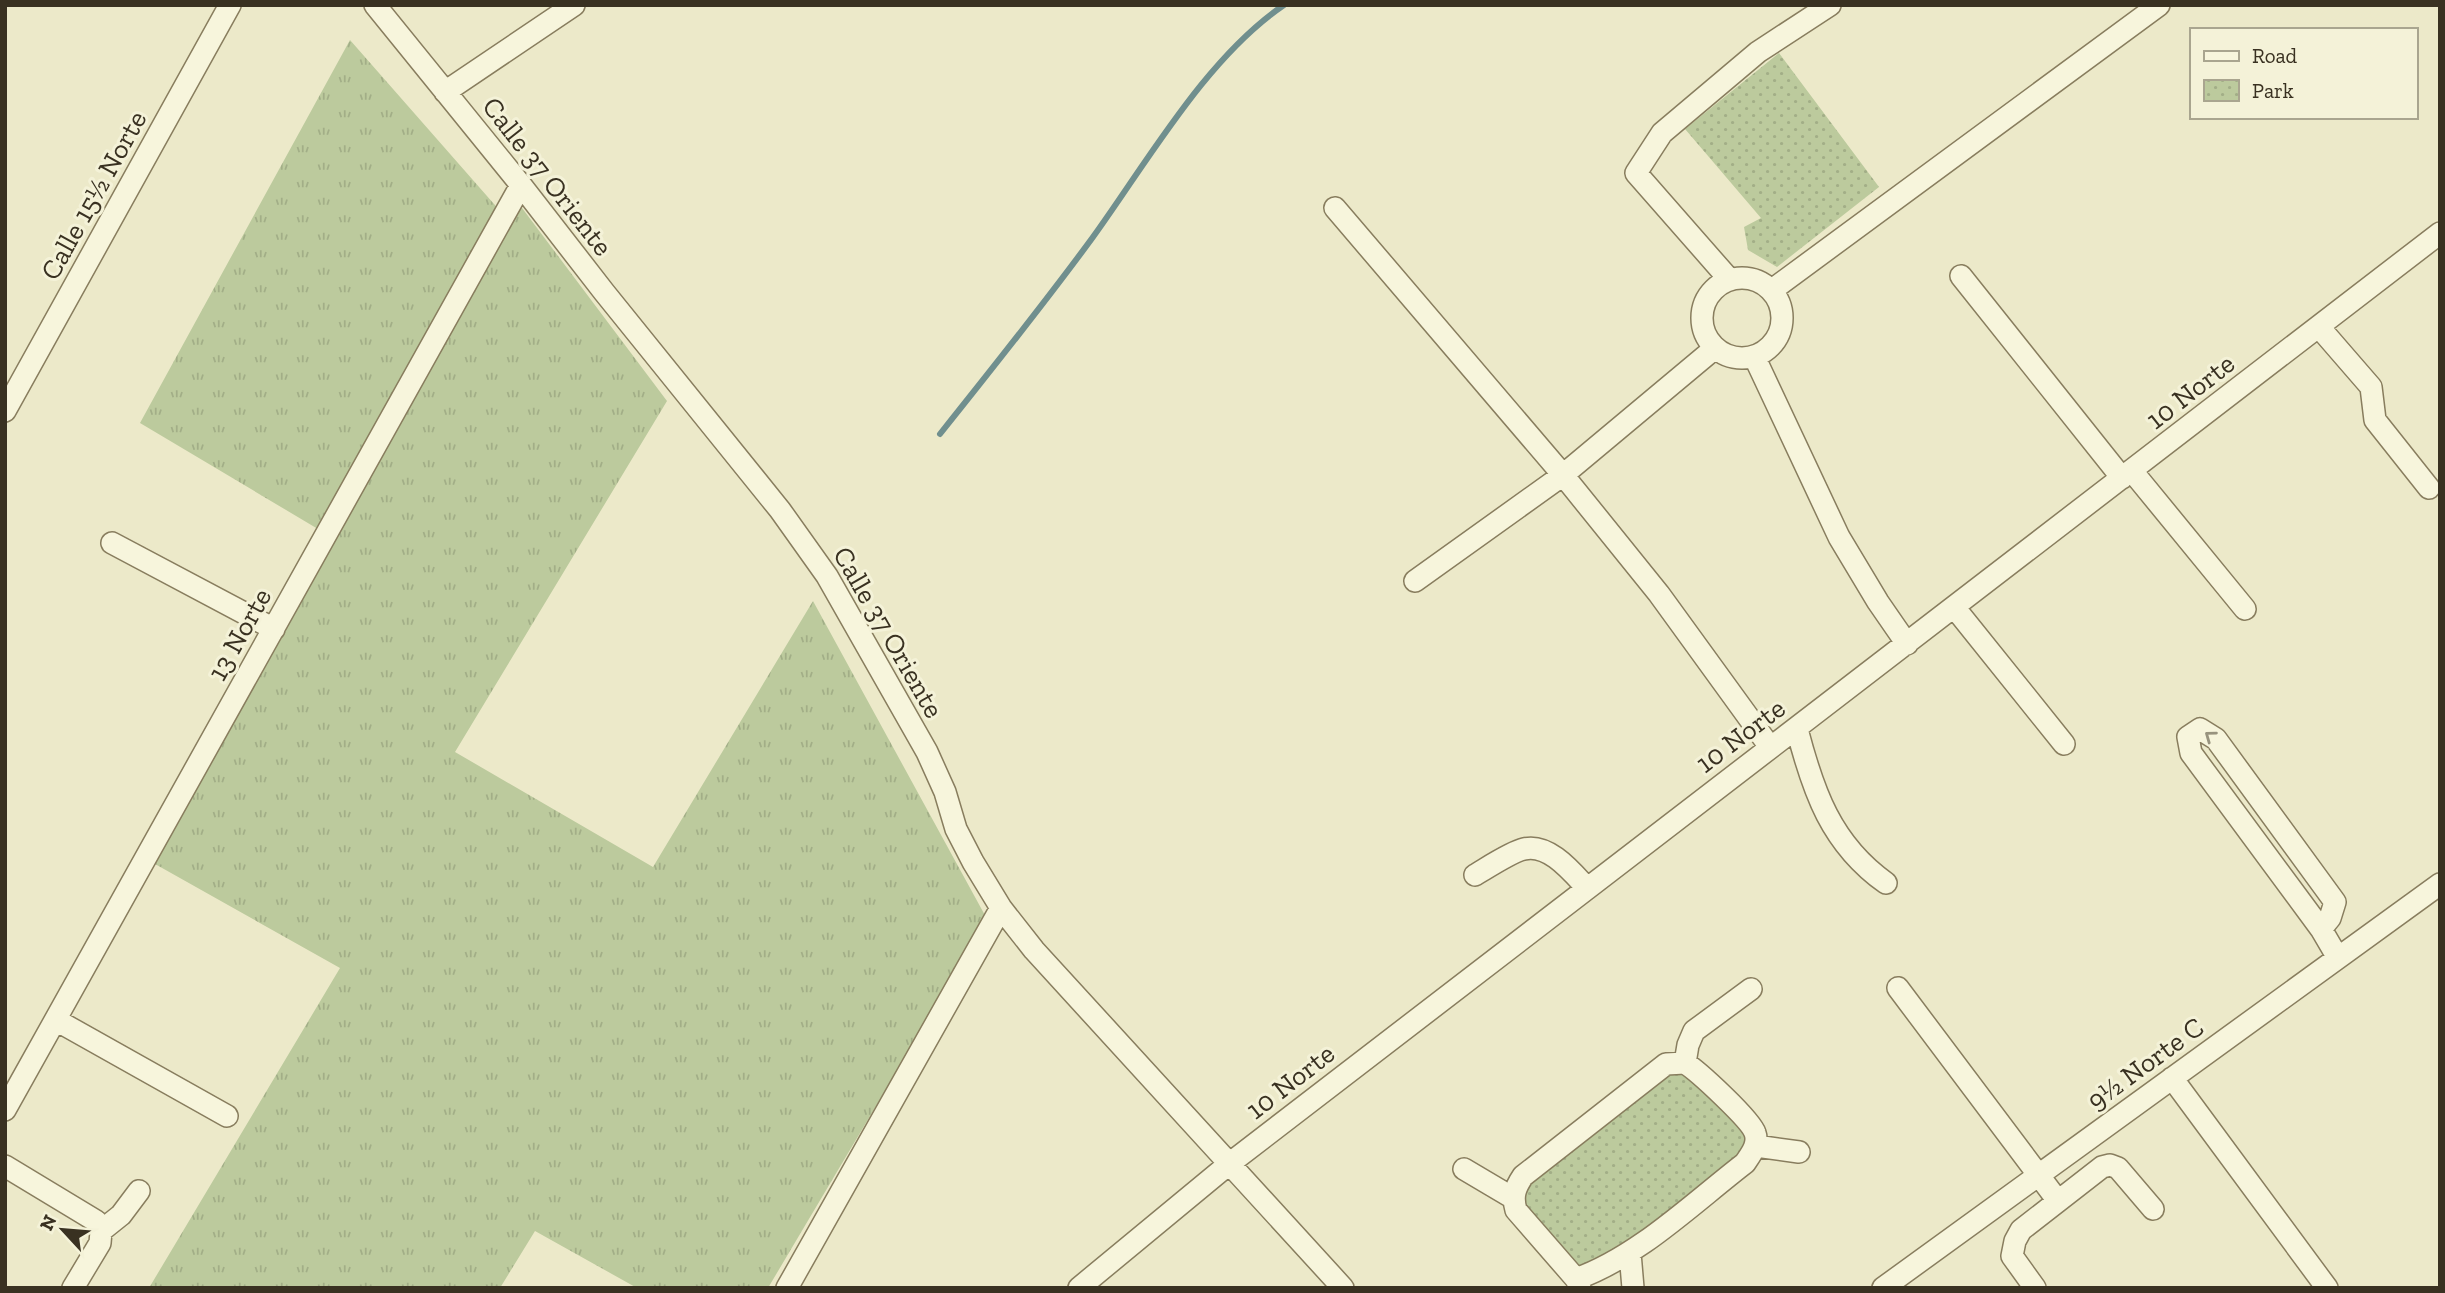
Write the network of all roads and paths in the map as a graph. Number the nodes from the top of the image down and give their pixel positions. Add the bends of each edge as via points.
1 (230, 5) edge
2 (574, 5) edge
3 (1830, 5) edge
4 (2159, 5) edge
5 (379, 7) edge
6 (445, 92) junction
7 (521, 184) junction
8 (1335, 208) dead end
9 (2440, 233) edge
10 (1961, 276) dead end
11 (1729, 279) junction
12 (1772, 290) junction
13 (2319, 327) junction
14 (1715, 348) junction
15 (1754, 356) junction
16 (5, 411) edge
17 (1563, 475) junction
18 (2127, 475) junction
19 (2429, 488) dead end
20 (112, 543) dead end
21 (1415, 581) dead end
22 (1954, 607) junction
23 (2245, 609) dead end
24 (274, 629) junction
25 (1907, 643) junction
26 (1797, 729) junction
27 (2064, 744) dead end
28 (1770, 747) junction
29 (2241, 772) junction
30 (2218, 790) junction
31 (2273, 817) junction
32 (2250, 834) junction
33 (2306, 862) junction
34 (1475, 875) dead end
35 (2284, 879) junction
36 (1886, 883) dead end
37 (2440, 884) edge
38 (1587, 888) junction
39 (1001, 908) junction
40 (2321, 929) junction
41 (2338, 958) junction
42 (1898, 988) dead end
43 (1751, 989) dead end
44 (56, 1020) junction
45 (1685, 1063) junction
46 (2172, 1078) junction
47 (5, 1110) edge
48 (227, 1116) dead end
49 (1756, 1146) junction
50 (1798, 1152) dead end
51 (1229, 1164) junction
52 (5, 1166) edge
53 (1464, 1169) dead end
54 (2038, 1175) junction
55 (139, 1191) dead end
56 (1513, 1198) junction
57 (2058, 1201) junction
58 (2153, 1209) dead end
59 (101, 1231) junction
60 (1630, 1253) junction
61 (1578, 1283) edge
62 (73, 1288) edge
63 (787, 1288) edge
64 (1079, 1288) edge
65 (1343, 1288) edge
66 (1633, 1288) edge
67 (1883, 1288) edge
68 (2035, 1288) edge
69 (2327, 1288) edge

1 - 16 street, Calle 15½ Norte
2 - 6 street
3 - 11 street via 1758,52 1662,134 1636,173
4 - 12 street
5 - 6 street, Calle 37 Oriente
6 - 7 street, Calle 37 Oriente
7 - 24 street, 13 Norte
7 - 39 street, Calle 37 Oriente via 780,510 827,576 927,752 956,829
8 - 17 street
9 - 13 street, 10 Norte
10 - 18 street
11 - 12 street via 1752,278
11 - 14 street via 1707,296 1703,310 1702,324
12 - 15 street via 1780,304 1778,335
13 - 18 street, 10 Norte
13 - 19 street via 2371,387 2375,421
14 - 15 street via 1730,356
14 - 17 street
15 - 25 street via 1839,537
17 - 21 street
17 - 28 street via 1659,594
18 - 22 street, 10 Norte
18 - 23 street
20 - 24 street
22 - 25 street, 10 Norte
22 - 27 street
24 - 44 street, 13 Norte
25 - 26 street, 10 Norte
26 - 28 street, 10 Norte
26 - 36 street via 1819,802 1851,853
28 - 38 street, 10 Norte
29 - 30 street
29 -> 30 street via 2210,733 2200,729 2188,737 2190,753
29 - 31 street
30 - 32 street
31 - 32 street
31 - 33 street
32 - 35 street
33 - 35 street
33 - 40 street via 2335,902
34 - 38 street via 1524,849 1538,850 1551,855
35 - 40 street
37 - 41 street, 9½ Norte C
38 - 51 street, 10 Norte
39 - 51 street, Calle 37 Oriente
39 - 63 street
40 - 41 street
41 - 46 street, 9½ Norte C
42 - 54 street
43 - 45 street via 1694,1031
44 - 47 street, 13 Norte
44 - 48 street
45 - 49 street via 1752,1127
45 - 56 street via 1666,1064 1523,1176
46 - 54 street, 9½ Norte C
46 - 69 street
49 - 50 street
49 - 60 street via 1745,1163
51 - 64 street, 10 Norte
51 - 65 street, Calle 37 Oriente
52 - 59 street via 96,1221
53 - 56 street
54 - 57 street
54 - 67 street, 9½ Norte C
55 - 59 street
56 - 61 street via 1516,1210
57 - 58 street via 2110,1165 2118,1168
57 - 68 street via 2021,1230 2015,1241 2012,1255
59 - 62 street via 100,1243
60 - 61 street
60 - 66 street

